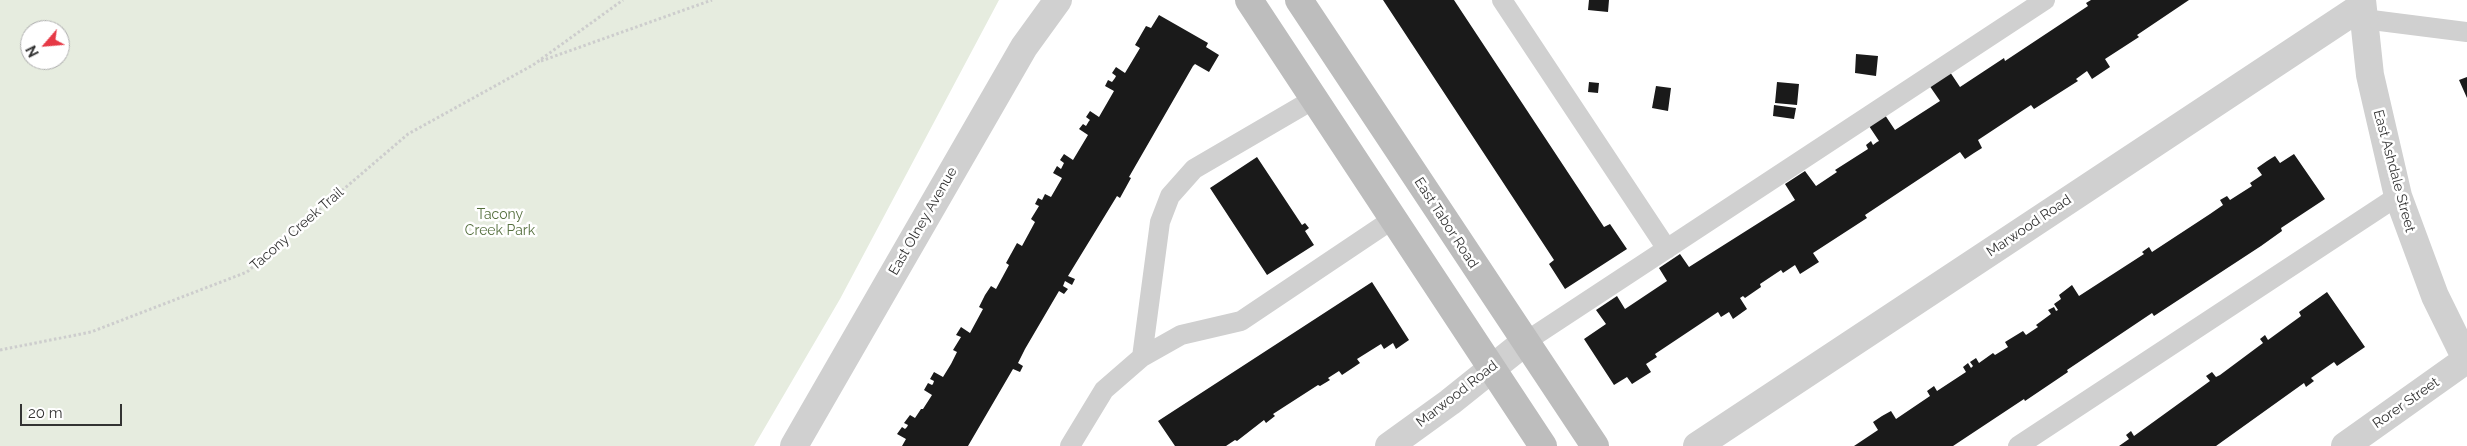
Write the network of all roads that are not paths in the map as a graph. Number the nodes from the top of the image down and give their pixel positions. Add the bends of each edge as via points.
1 (1058, 0) edge
2 (1249, 0) edge
3 (1299, 0) edge
4 (1502, 0) edge
5 (2044, 0) edge
6 (2362, 8) edge
7 (2467, 32) edge
8 (1314, 98) junction
9 (2398, 196) junction
10 (1393, 219) junction
11 (1667, 249) junction
12 (1525, 342) junction
13 (1142, 357) junction
14 (2466, 361) edge
15 (1491, 369) junction
16 (794, 446) edge
17 (1070, 446) edge
18 (1389, 446) edge
19 (1543, 446) edge
20 (1594, 446) edge
21 (1697, 446) edge
22 (2018, 446) edge
23 (2345, 446) edge

1 - 16 street, East Olney Avenue via 1020,56
2 - 8 street
3 - 12 street, East Tabor Road
4 - 11 lane
5 - 11 lane
6 - 7 lane
6 - 9 street, East Ashdale Street via 2370,76
6 - 21 street, Marwood Road
8 - 10 street
8 - 13 lane via 1194,169 1170,196 1160,222
9 - 14 street, East Ashdale Street via 2435,296
9 - 22 lane
10 - 13 lane via 1241,320 1181,335
10 - 15 street
11 - 12 lane
12 - 15 street, Marwood Road
12 - 20 street, East Tabor Road
13 - 17 lane via 1104,390
14 - 23 street, Rorer Street
15 - 18 street, Marwood Road
15 - 19 street

